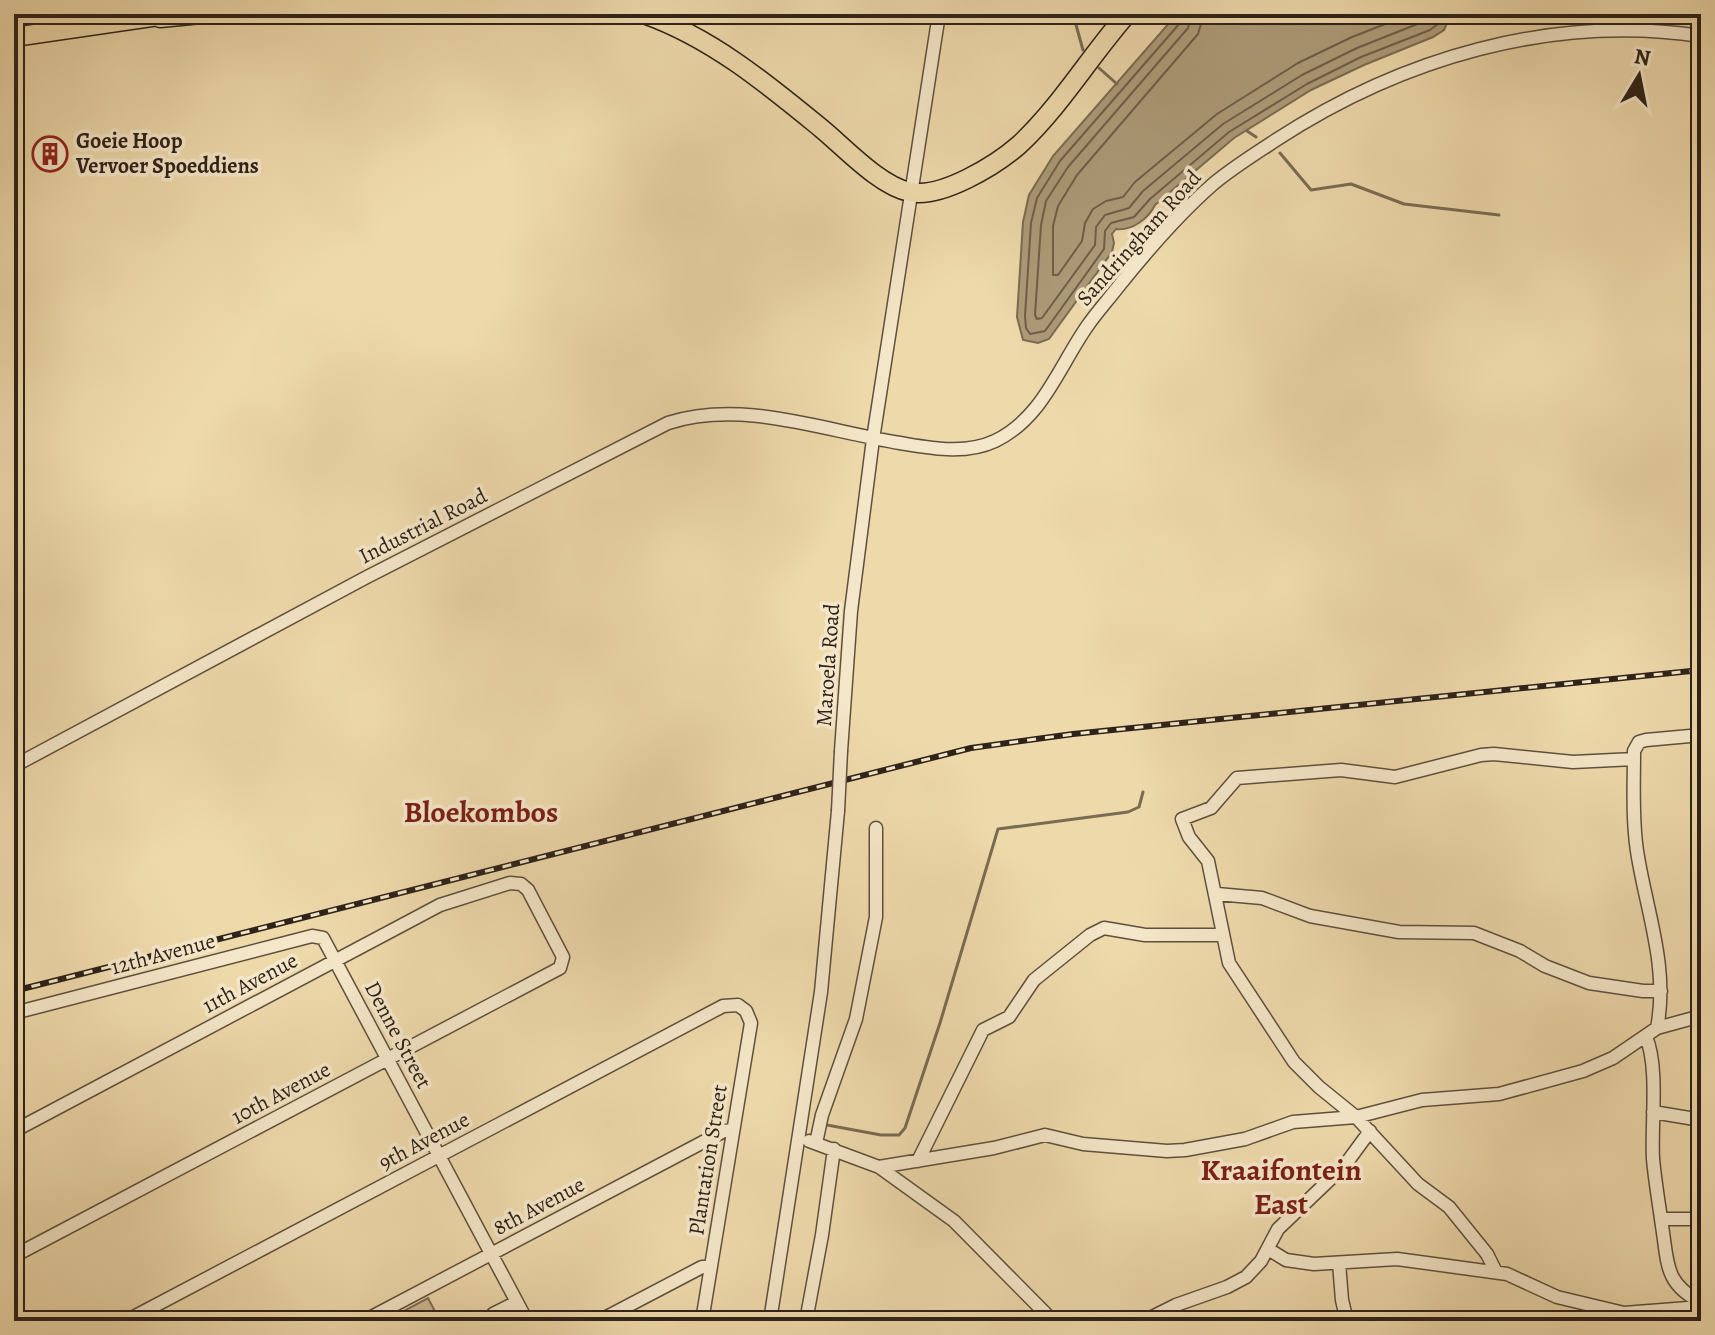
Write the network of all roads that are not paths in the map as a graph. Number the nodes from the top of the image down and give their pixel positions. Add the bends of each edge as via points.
1 (172, 14) edge
2 (201, 14) edge
3 (644, 14) edge
4 (939, 14) edge
5 (1127, 14) edge
6 (120, 22) junction
7 (1701, 36) edge
8 (14, 37) edge
9 (911, 193) junction
10 (873, 439) junction
11 (1701, 735) edge
12 (1634, 759) junction
13 (14, 766) edge
14 (876, 828) dead end
15 (1217, 894) junction
16 (1223, 935) junction
17 (323, 938) joint
18 (336, 960) junction
19 (563, 962) joint
20 (1661, 991) junction
21 (742, 1008) joint
22 (14, 1013) edge
23 (1701, 1016) edge
24 (1652, 1033) junction
25 (388, 1059) junction
26 (1653, 1112) junction
27 (1356, 1117) junction
28 (1701, 1120) edge
29 (733, 1130) junction
30 (14, 1131) edge
31 (1370, 1131) junction
32 (799, 1138) junction
33 (816, 1143) junction
34 (834, 1149) junction
35 (440, 1155) junction
36 (918, 1161) junction
37 (879, 1167) junction
38 (1661, 1219) junction
39 (1701, 1219) edge
40 (1268, 1249) junction
41 (492, 1254) junction
42 (14, 1256) edge
43 (1339, 1263) junction
44 (711, 1267) junction
45 (1496, 1272) junction
46 (517, 1302) junction
47 (1701, 1304) edge
48 (493, 1314) dead end
49 (1628, 1317) edge
50 (126, 1321) edge
51 (364, 1321) edge
52 (527, 1321) edge
53 (599, 1321) edge
54 (702, 1321) edge
55 (770, 1321) edge
56 (806, 1321) edge
57 (1053, 1321) edge
58 (1144, 1321) edge
59 (1347, 1321) edge

1 - 6 highway
2 - 6 highway
3 - 9 highway via 749,70 880,177
4 - 9 street, Maroela Road
5 - 9 highway via 1017,146 967,179
6 - 8 highway
7 - 10 street, Sandringham Road via 1617,30 1528,38 1429,63 1349,97 1212,186 1114,292 1047,393 1016,428 976,448 953,450
9 - 10 street, Maroela Road
10 - 13 street, Industrial Road via 727,412 668,423
10 - 32 street, Maroela Road, bridge via 851,611 821,992
11 - 12 street via 1639,742
12 - 15 street via 1573,762 1494,754 1395,777 1341,770 1237,778 1211,808 1182,819 1208,861
12 - 20 street via 1637,851
14 - 33 street via 876,917 856,1019
15 - 16 street
15 - 20 street via 1262,898 1310,916 1399,932 1474,933 1578,979
16 - 27 street via 1234,972 1294,1062
16 - 36 street via 1145,935 1104,928 1090,935 1034,980 1009,1017 983,1030
17 - 18 street, Denne Street
17 - 22 street, 12th Avenue via 312,936
18 - 19 street, 11th Avenue via 440,905 510,883 528,890
18 - 25 street, Denne Street
18 - 30 street, 11th Avenue
19 - 25 street, 10th Avenue
20 - 24 street
21 - 29 street, Plantation Street via 751,1023
21 - 35 street, 9th Avenue via 723,1006
23 - 24 street
24 - 26 street
24 - 27 street via 1613,1058 1543,1083 1499,1094 1398,1104
25 - 35 street, Denne Street
25 - 42 street, 10th Avenue
26 - 28 street
26 - 38 street
27 - 31 street
27 - 36 street via 1293,1122 1245,1139 1185,1150 1083,1144 1045,1135
29 - 41 street, 8th Avenue
29 - 44 street, Plantation Street
31 - 40 street via 1337,1173 1278,1229
31 - 45 street via 1418,1184 1449,1207
32 - 33 street
32 - 55 street, Maroela Road
33 - 34 street
34 - 37 street
34 - 56 street
35 - 41 street, Denne Street
35 - 50 street, 9th Avenue
36 - 37 street
37 - 57 street via 968,1233
38 - 39 street
38 - 47 street via 1670,1274
40 - 43 street via 1286,1260
40 - 58 street via 1246,1277
41 - 46 street, Denne Street
41 - 51 street, 8th Avenue
43 - 45 street via 1412,1260
43 - 59 street
44 - 53 street
44 - 54 street, Plantation Street
45 - 49 street
46 - 48 street
46 - 52 street, Denne Street
47 - 49 street

